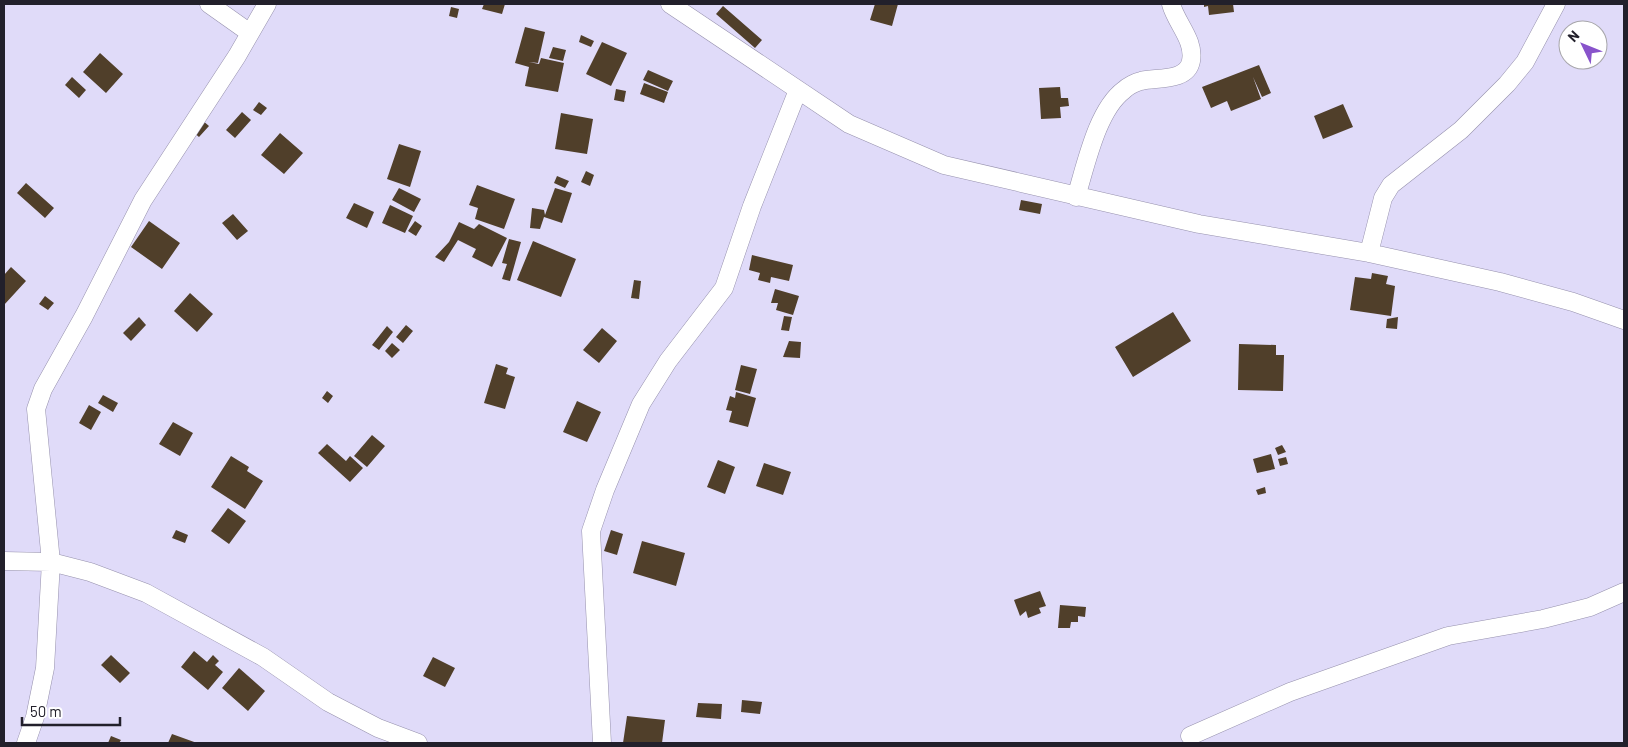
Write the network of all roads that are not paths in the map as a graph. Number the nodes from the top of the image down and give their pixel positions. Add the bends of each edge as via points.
1 (209, 4) edge
2 (267, 4) edge
3 (670, 4) edge
4 (1171, 4) edge
5 (1556, 4) edge
6 (250, 33) junction
7 (798, 90) junction
8 (1076, 197) junction
9 (1369, 253) junction
10 (1624, 320) edge
11 (4, 561) edge
12 (52, 562) junction
13 (1624, 592) edge
14 (1190, 736) dead end
15 (26, 743) edge
16 (418, 743) edge
17 (602, 743) edge

1 - 6 street
2 - 6 street
3 - 7 street
4 - 8 street via 1192,50 1191,63 1172,77 1140,81 1124,89 1114,100 1102,120
5 - 9 street via 1530,55 1507,84 1460,130 1391,185 1383,198
6 - 12 street via 143,200 43,389 36,409
7 - 8 street via 849,124 944,165
7 - 17 street via 724,288 641,404 591,531
8 - 9 street via 1199,224
9 - 10 street via 1500,282
11 - 12 street
12 - 15 street via 45,668
12 - 16 street via 90,572 173,606 263,657 328,702 378,728
13 - 14 street via 1590,607 1544,619 1448,636 1298,688

